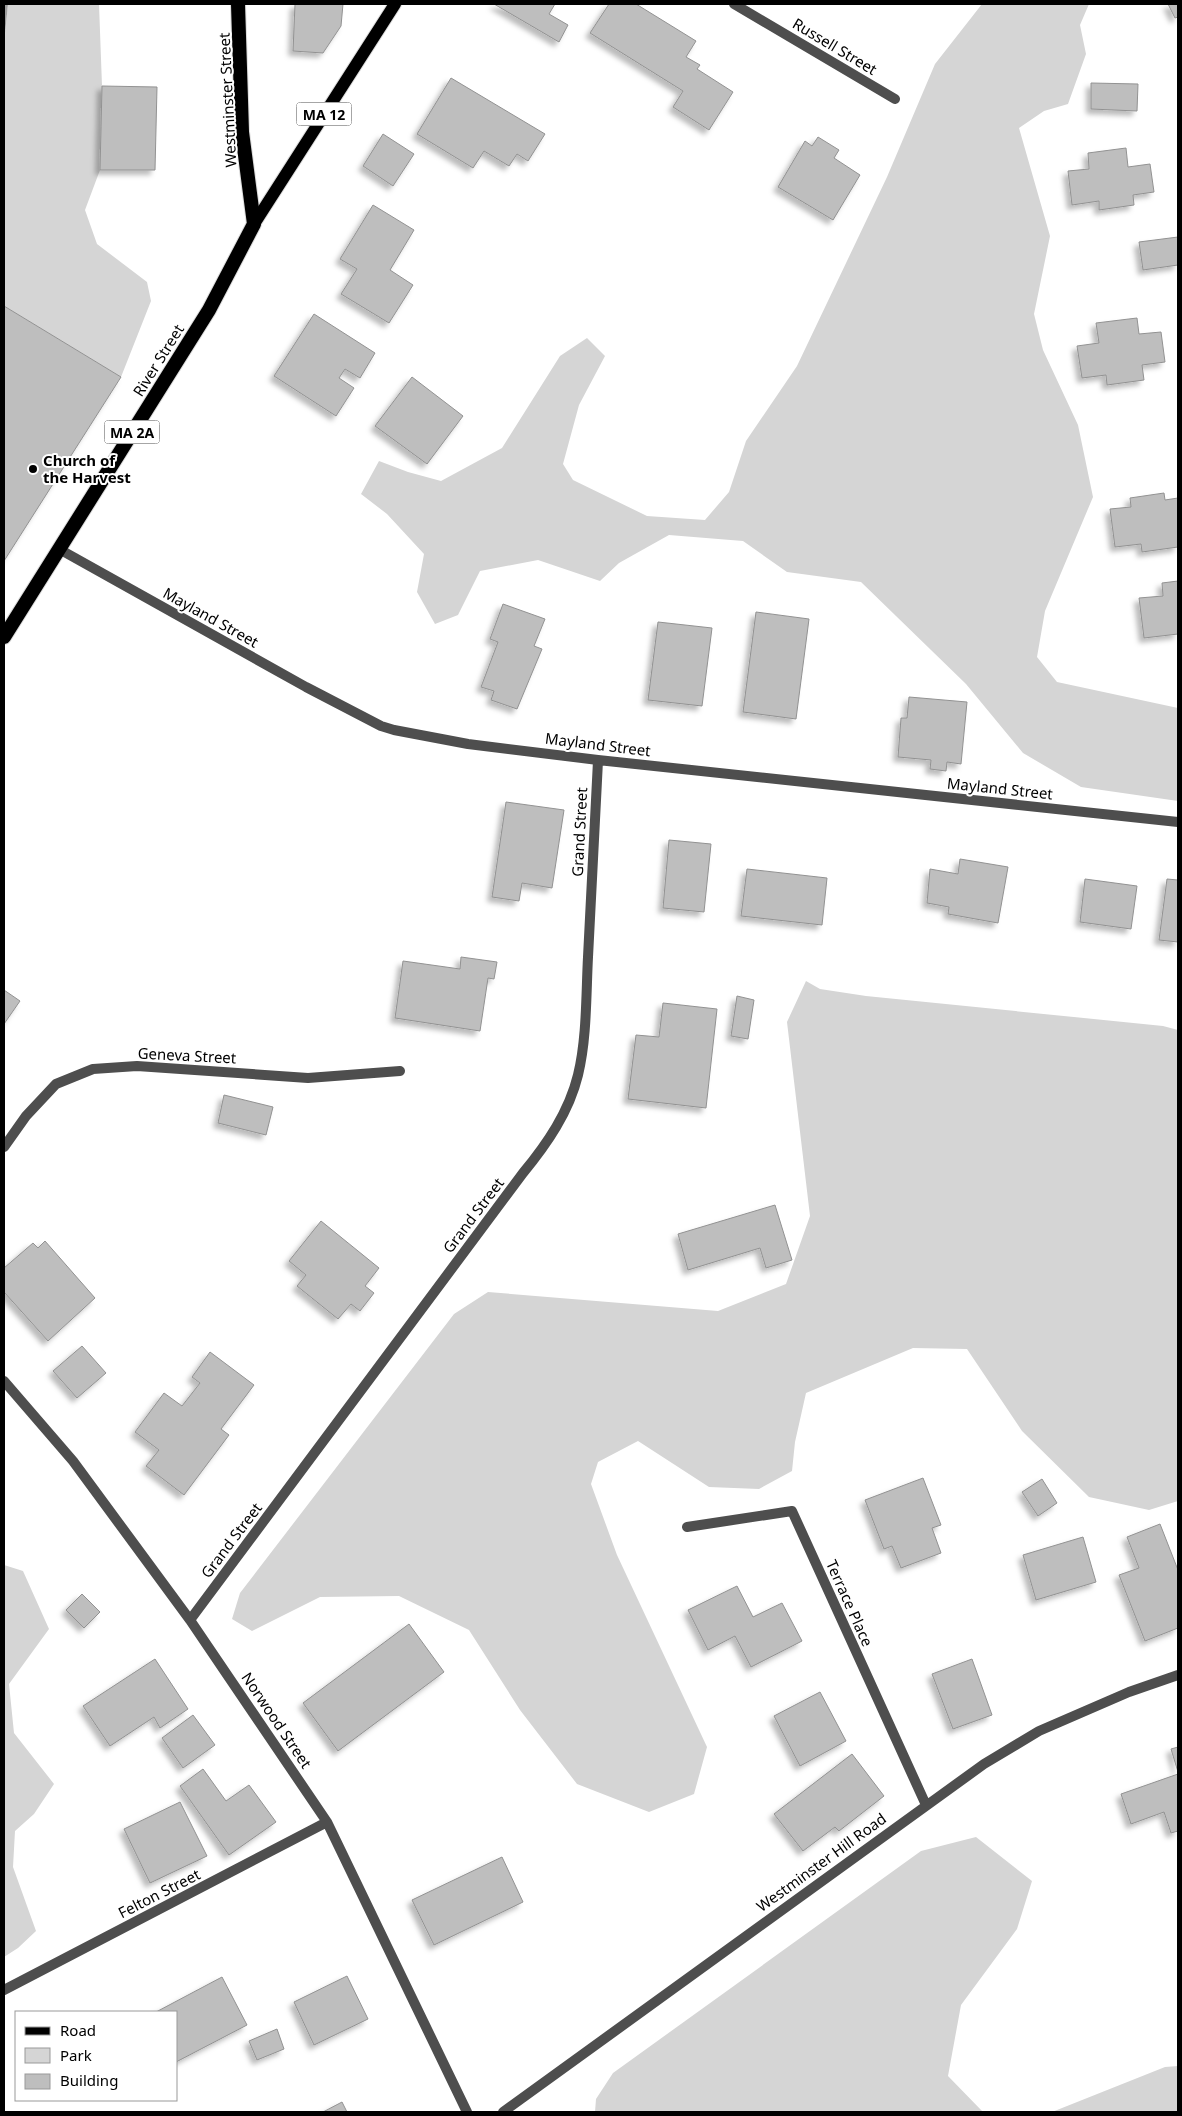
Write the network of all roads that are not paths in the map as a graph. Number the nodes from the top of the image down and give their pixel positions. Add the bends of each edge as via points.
1 (238, 4) edge
2 (395, 4) edge
3 (734, 4) edge
4 (895, 99) dead end
5 (254, 224) junction
6 (59, 549) junction
7 (4, 637) edge
8 (598, 760) junction
9 (1178, 822) edge
10 (400, 1071) dead end
11 (4, 1147) edge
12 (4, 1381) edge
13 (687, 1527) dead end
14 (190, 1620) junction
15 (1178, 1675) edge
16 (926, 1805) junction
17 (327, 1822) junction
18 (4, 1990) edge
19 (467, 2112) edge
20 (503, 2112) edge

1 - 5 highway, Westminster Street via 242,132
2 - 5 main road, MA 12
3 - 4 street, Russell Street
5 - 6 highway, River Street / MA 2A via 209,310
6 - 7 highway, River Street / MA 2A
6 - 8 street, Mayland Street via 381,726 468,744
8 - 9 street, Mayland Street
8 - 14 street, Grand Street via 585,1023 578,1074 567,1106 540,1152
10 - 11 street, Geneva Street via 308,1078 137,1066 93,1069 56,1084 26,1116
12 - 14 street, Norwood Street via 73,1461
13 - 16 street, Terrace Place via 792,1511
14 - 17 street, Norwood Street
15 - 16 street, Westminster Hill Road via 1129,1692 1040,1731 984,1764
16 - 20 street, Westminster Hill Road
17 - 18 street, Felton Street
17 - 19 street, Norwood Street

